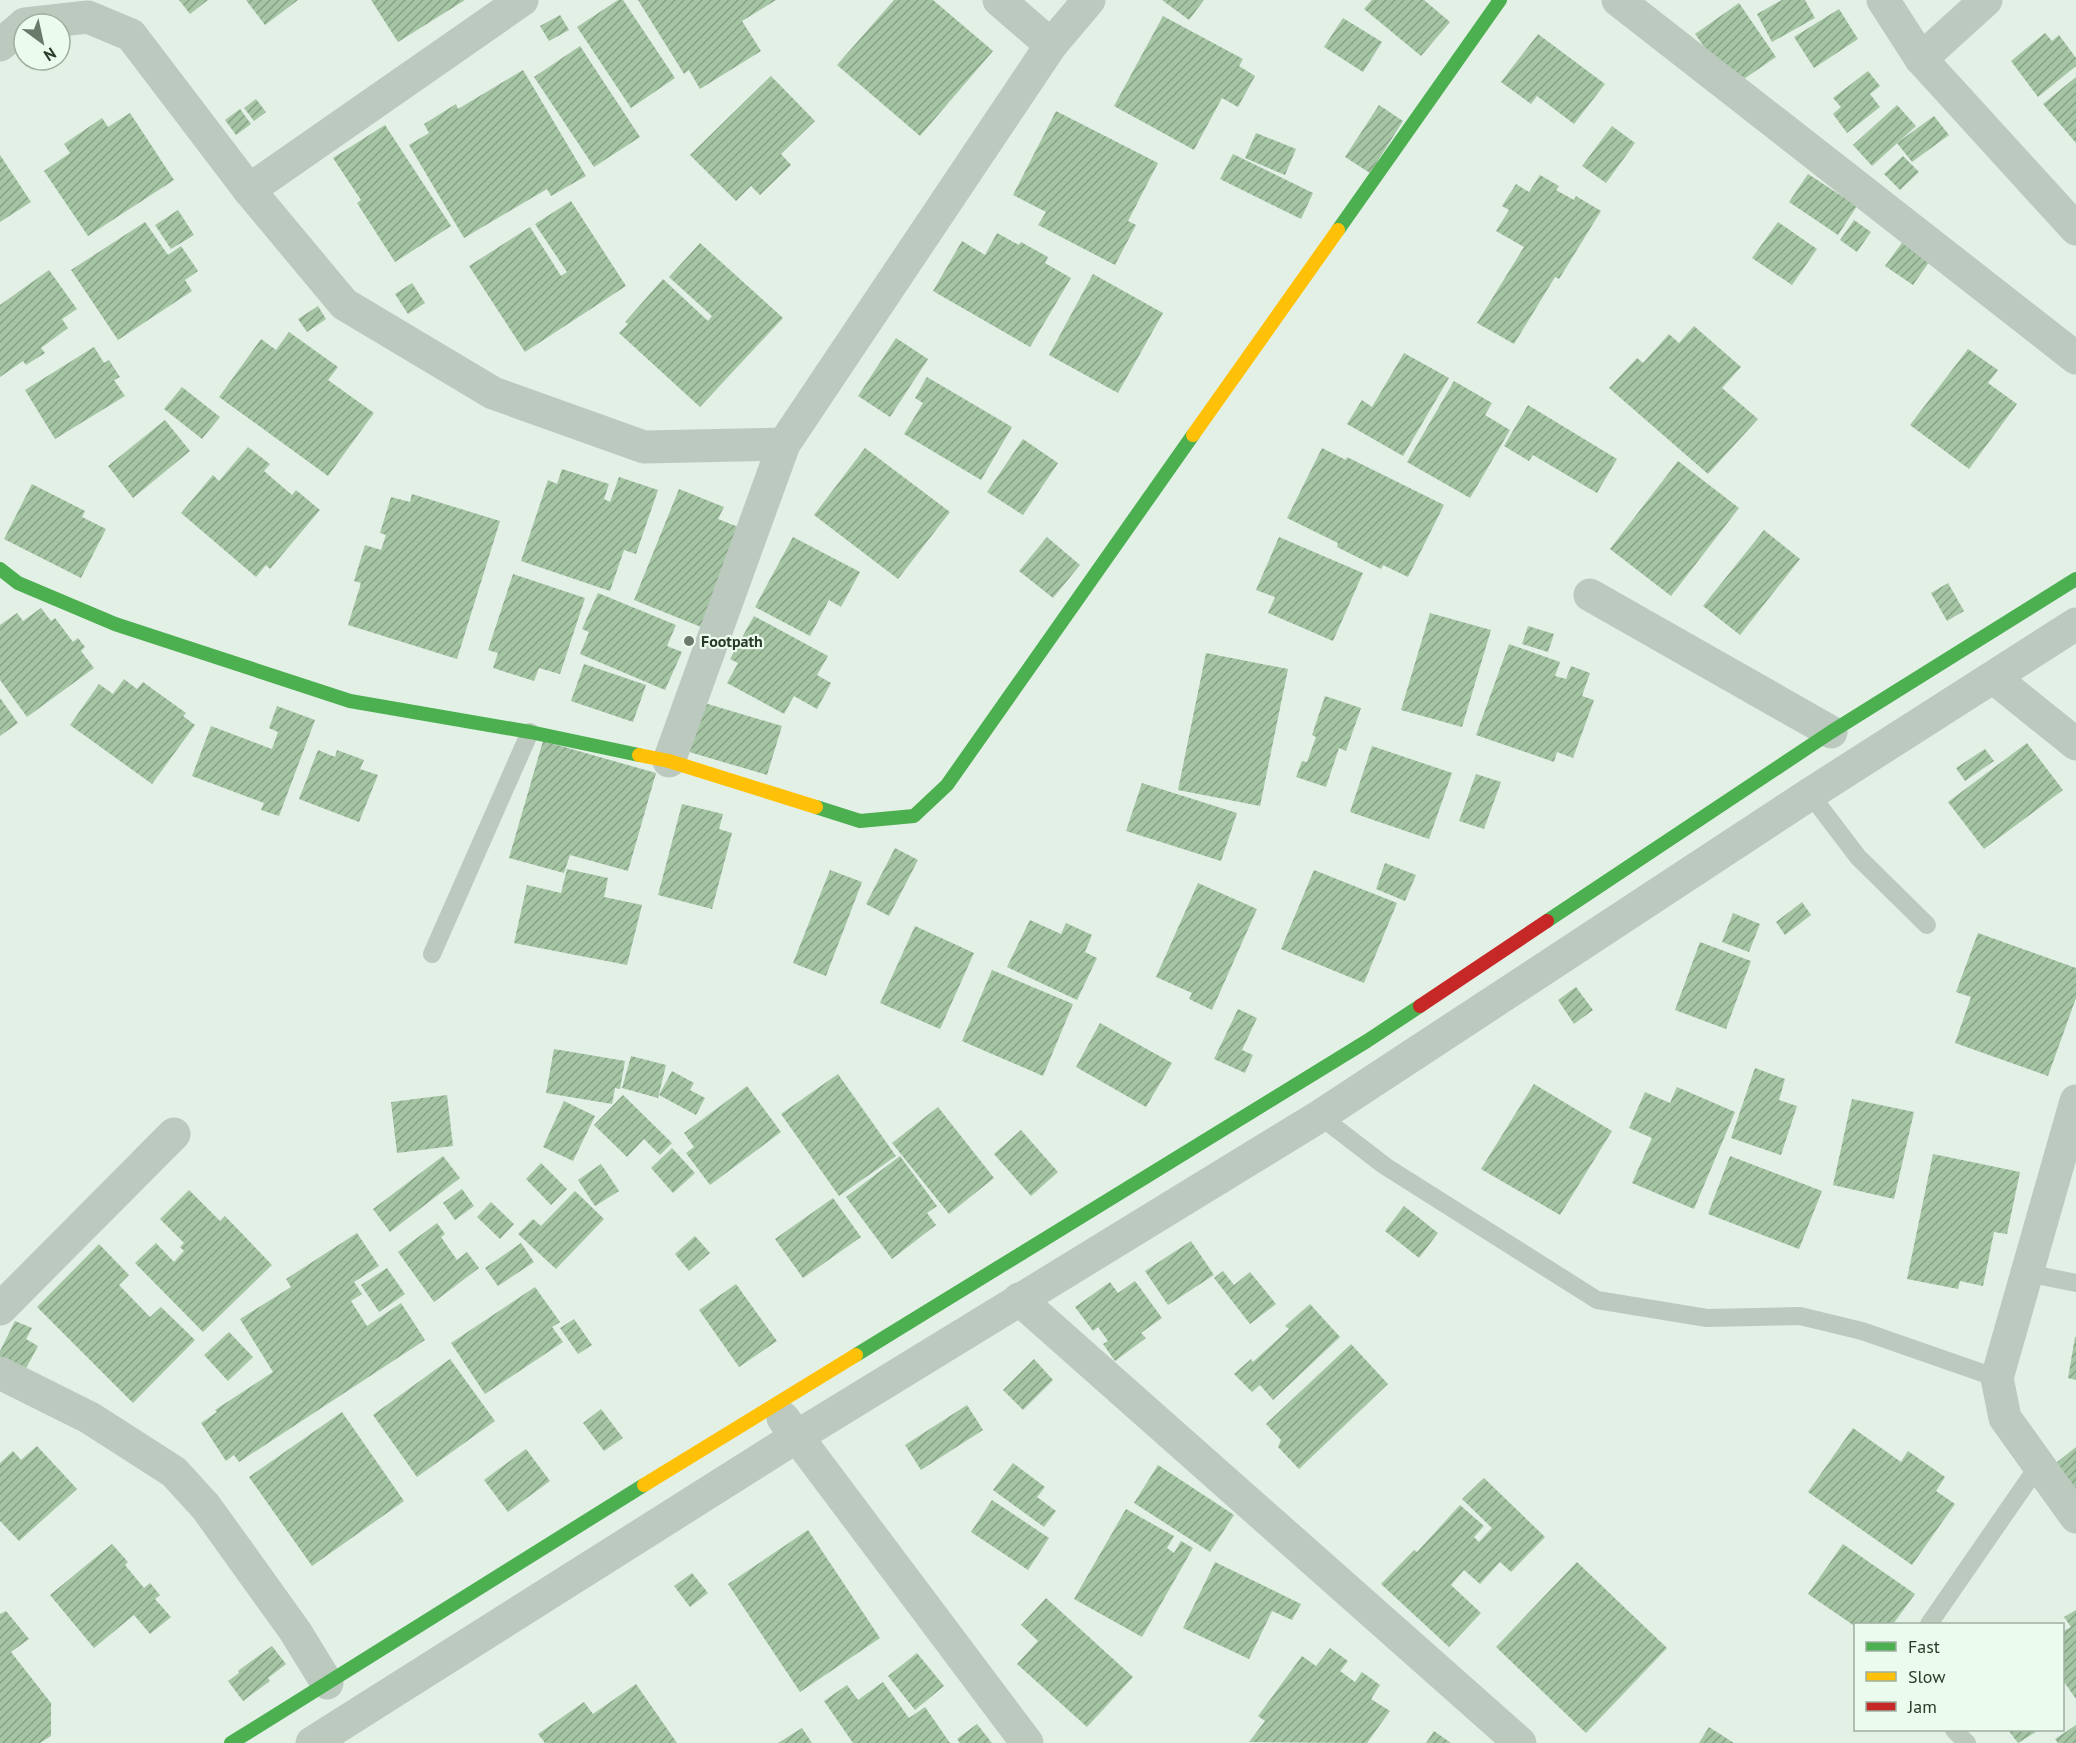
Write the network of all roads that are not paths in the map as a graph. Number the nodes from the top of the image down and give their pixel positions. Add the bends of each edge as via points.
1 (522, 0) edge
2 (999, 0) edge
3 (1089, 0) edge
4 (1500, 0) edge
5 (1618, 0) edge
6 (1883, 0) edge
7 (1986, 0) edge
8 (72, 19) edge
9 (12, 35) edge
10 (0, 45) edge
11 (1051, 45) junction
12 (1921, 59) junction
13 (249, 190) junction
14 (2076, 228) edge
15 (2076, 358) edge
16 (784, 444) junction
17 (0, 569) edge
18 (2076, 579) edge
19 (1590, 595) dead end
20 (2076, 624) edge
21 (1994, 678) junction
22 (530, 732) junction
23 (1831, 732) junction
24 (2076, 744) edge
25 (669, 761) junction
26 (1810, 794) junction
27 (1927, 925) dead end
28 (432, 954) dead end
29 (2076, 1101) edge
30 (1320, 1116) junction
31 (174, 1134) dead end
32 (2027, 1273) junction
33 (2076, 1283) edge
34 (1019, 1299) junction
35 (0, 1309) edge
36 (0, 1373) edge
37 (1997, 1378) junction
38 (774, 1404) junction
39 (796, 1437) junction
40 (2038, 1466) junction
41 (2076, 1517) edge
42 (1930, 1623) edge
43 (327, 1683) junction
44 (1955, 1731) edge
45 (231, 1743) edge
46 (312, 1743) edge
47 (1027, 1743) edge
48 (1520, 1743) edge
49 (1967, 1743) edge

1 - 13 street
2 - 11 street
3 - 11 street
4 - 25 street via 947,785 914,816 860,821
5 - 15 street
6 - 12 street
7 - 12 street
8 - 13 street via 88,17 131,35
9 - 10 street
11 - 16 street
12 - 14 street
13 - 16 street via 344,304 493,393 644,447
16 - 25 street
17 - 22 street via 18,583 115,624 350,701
18 - 23 street
19 - 23 street
20 - 21 street
21 - 24 street
21 - 26 street
22 - 25 street
22 - 28 lane
23 - 38 street via 1367,1041
26 - 27 lane via 1858,857
26 - 30 street
29 - 32 street
30 - 34 street
30 - 37 lane via 1385,1166 1597,1300 1707,1318 1800,1316 1863,1331
31 - 35 street
32 - 33 lane
32 - 37 street
34 - 39 street
34 - 48 street
36 - 43 street via 90,1418 174,1472 206,1507 295,1631
37 - 40 street via 2005,1418
38 - 39 street
38 - 43 street
39 - 46 street
39 - 47 street
40 - 41 street
40 - 42 lane
43 - 45 street
44 - 49 lane

